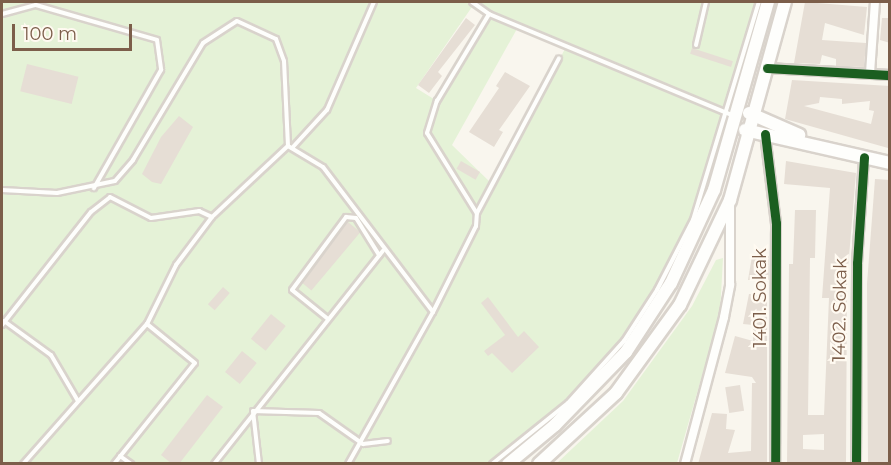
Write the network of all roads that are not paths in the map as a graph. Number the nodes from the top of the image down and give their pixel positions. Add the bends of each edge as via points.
1 (374, 2) edge
2 (472, 2) edge
3 (706, 2) edge
4 (762, 2) edge
5 (785, 2) edge
6 (875, 2) edge
7 (2, 14) edge
8 (489, 14) junction
9 (696, 45) dead end
10 (559, 58) dead end
11 (768, 68) junction
12 (870, 74) junction
13 (890, 75) edge
14 (755, 116) junction
15 (735, 117) junction
16 (751, 132) junction
17 (765, 134) junction
18 (816, 143) junction
19 (290, 147) junction
20 (864, 157) junction
21 (890, 163) edge
22 (94, 189) junction
23 (2, 190) edge
24 (730, 200) junction
25 (477, 213) junction
26 (212, 217) junction
27 (383, 251) junction
28 (380, 255) junction
29 (433, 312) junction
30 (328, 319) junction
31 (3, 323) edge
32 (147, 324) junction
33 (78, 401) junction
34 (253, 411) junction
35 (388, 441) dead end
36 (363, 444) junction
37 (120, 456) junction
38 (23, 464) edge
39 (114, 464) edge
40 (131, 464) edge
41 (214, 464) edge
42 (259, 464) edge
43 (348, 464) edge
44 (492, 464) edge
45 (508, 464) edge
46 (539, 464) edge
47 (685, 464) edge
48 (776, 464) edge
49 (856, 464) edge

1 - 19 lane via 327,110
2 - 8 lane
3 - 9 lane
4 - 15 main road
5 - 11 main road
6 - 12 street
7 - 22 lane via 36,5 157,40 161,70
8 - 15 lane
8 - 25 lane via 437,101 427,133
10 - 25 lane
11 - 12 street
11 - 14 main road
12 - 13 street
14 - 15 main road
14 - 16 main road
14 - 18 main road
15 - 16 main road
15 - 44 lane via 693,220 657,291 624,341 568,403
15 - 45 main road via 700,227 650,321 585,396
16 - 17 main road
16 - 24 main road
17 - 18 main road
17 - 48 street, 1401. Sokak via 776,223
18 - 20 main road
19 - 22 lane via 284,61 276,39 237,21 203,43 133,160 115,181
19 - 26 lane
19 - 27 lane via 323,167
20 - 21 main road
20 - 49 street, 1402. Sokak via 857,263
22 - 23 lane
24 - 46 main road via 680,305 648,354 616,393
24 - 47 street via 730,285
25 - 29 lane via 476,226
26 - 31 lane via 199,211 151,218 110,197 91,212
26 - 32 lane via 176,265
27 - 28 lane
27 - 29 lane
28 - 30 lane
28 - 30 lane via 356,218 346,217 292,290
29 - 36 lane
30 - 34 lane
31 - 33 lane via 51,355
32 - 33 lane
32 - 37 lane via 195,363
33 - 38 lane
34 - 36 lane via 319,413
34 - 41 lane
34 - 42 lane
35 - 36 lane
36 - 43 lane
37 - 39 lane
37 - 40 lane

